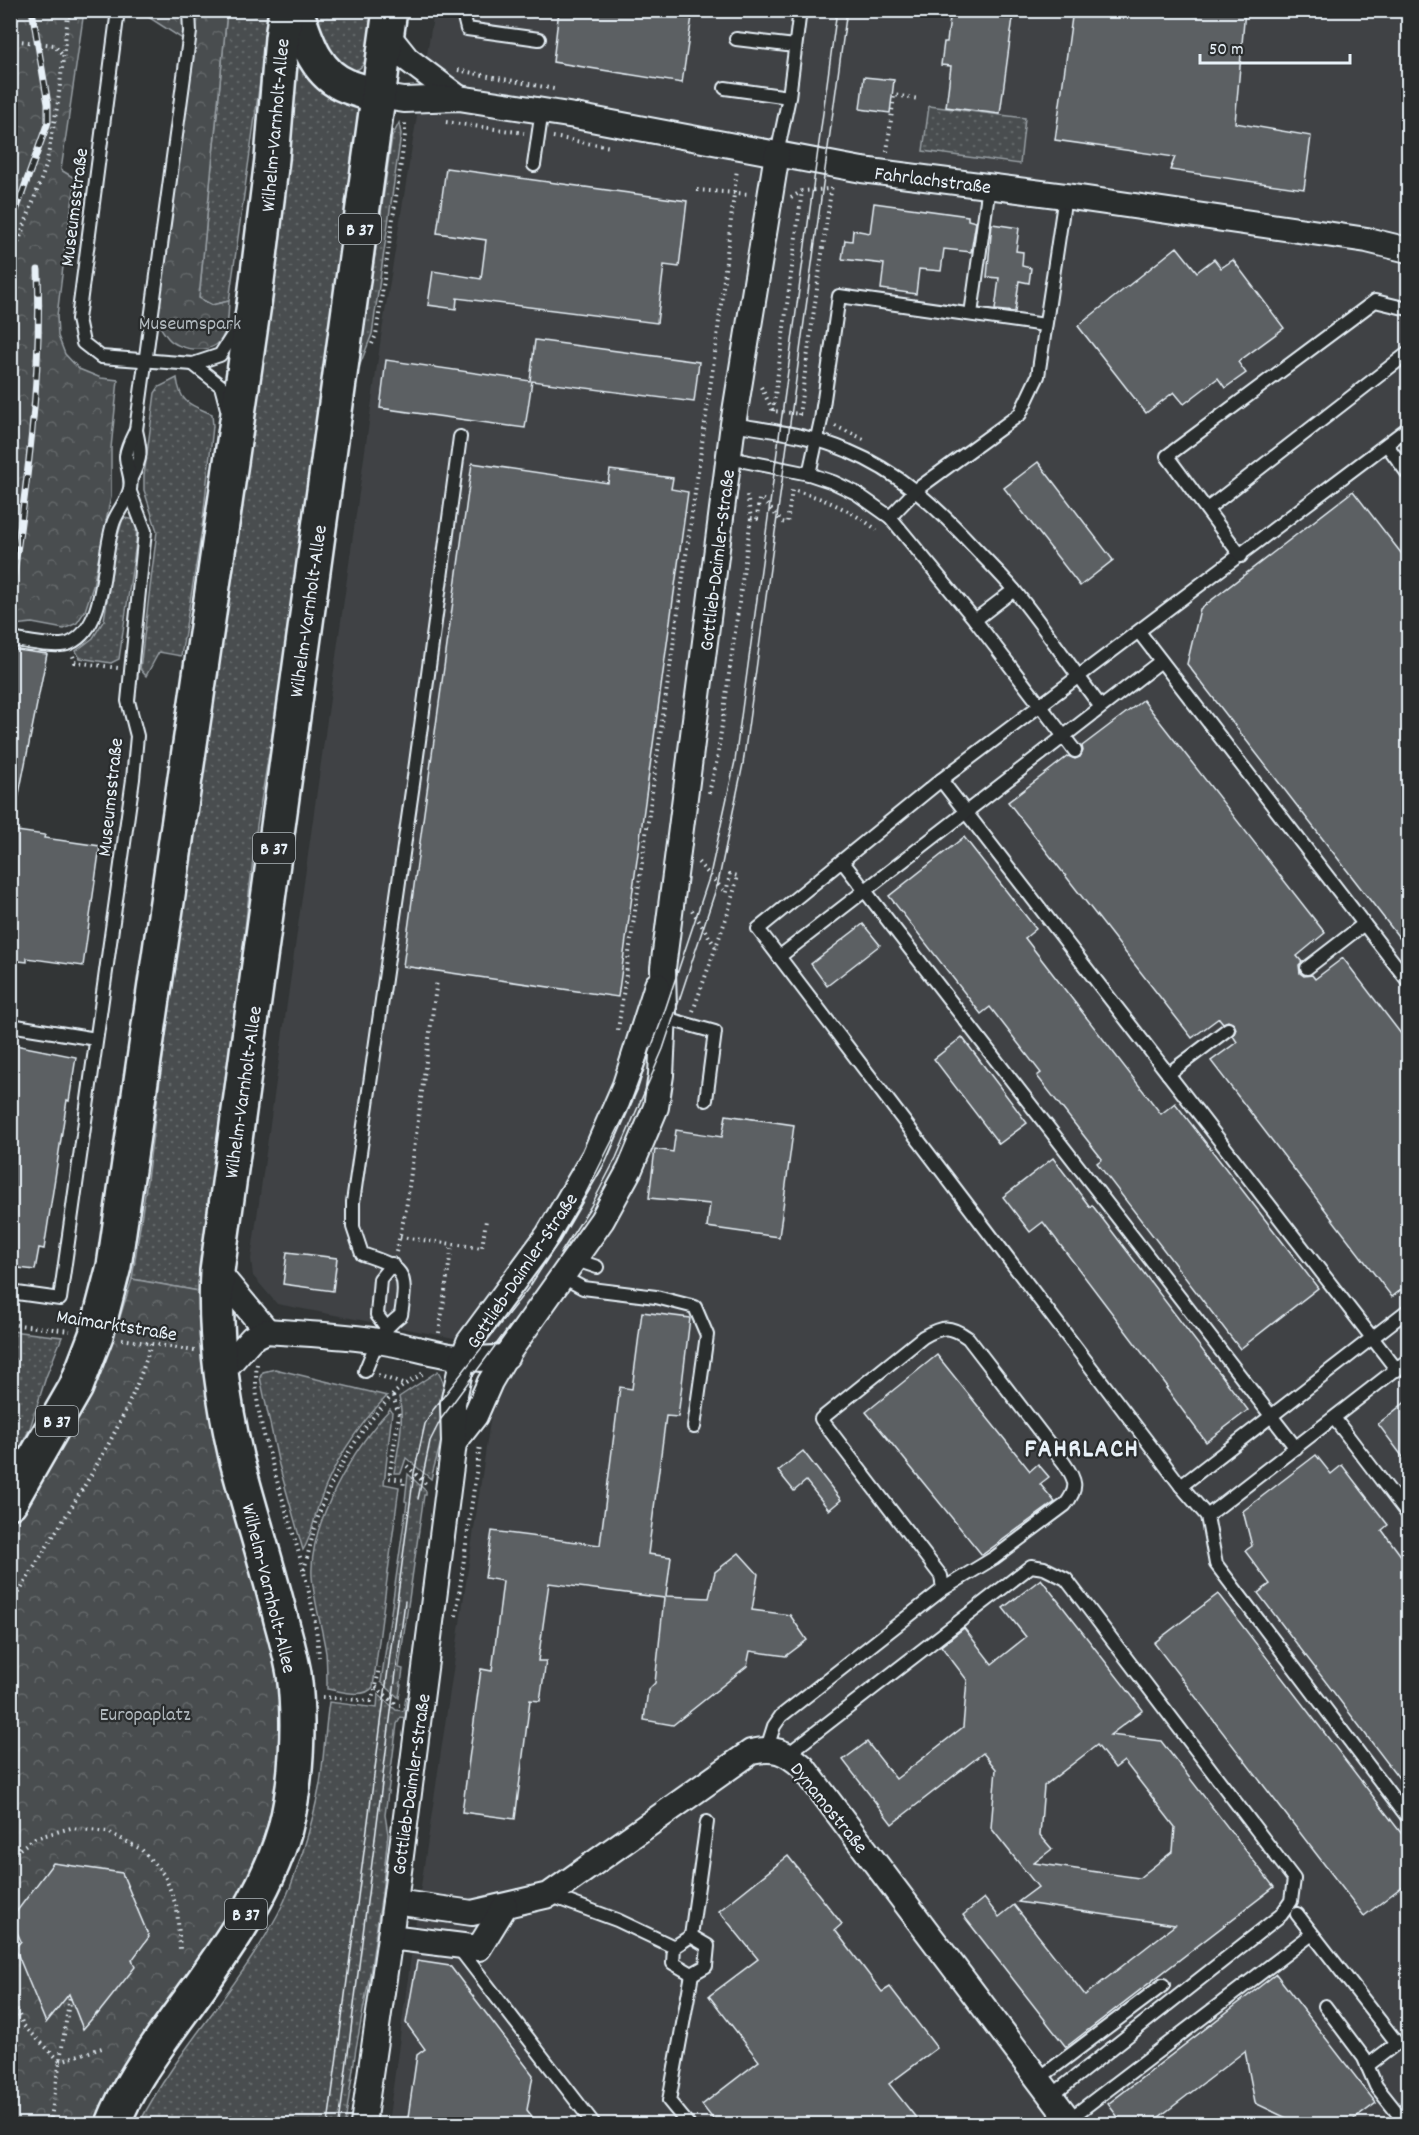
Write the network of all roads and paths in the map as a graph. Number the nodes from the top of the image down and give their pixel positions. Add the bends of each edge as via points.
1 (189, 10) edge
2 (286, 10) edge
3 (296, 10) edge
4 (465, 10) edge
5 (800, 10) edge
6 (118, 11) edge
7 (75, 13) edge
8 (388, 22) edge
9 (539, 39) dead end
10 (736, 39) dead end
11 (10, 40) edge
12 (795, 46) junction
13 (63, 56) junction
14 (725, 88) dead end
15 (378, 96) junction
16 (789, 97) junction
17 (459, 98) junction
18 (919, 99) dead end
19 (542, 110) junction
20 (439, 121) dead end
21 (538, 135) junction
22 (620, 149) dead end
23 (777, 154) junction
24 (534, 165) dead end
25 (726, 167) dead end
26 (737, 169) junction
27 (884, 173) junction
28 (989, 186) junction
29 (697, 190) dead end
30 (802, 191) junction
31 (735, 192) junction
32 (1065, 196) junction
33 (787, 200) dead end
34 (1408, 250) edge
35 (10, 265) edge
36 (255, 297) junction
37 (1408, 309) edge
38 (971, 314) junction
39 (1045, 325) junction
40 (1408, 352) edge
41 (145, 361) junction
42 (193, 364) junction
43 (761, 386) dead end
44 (773, 411) dead end
45 (799, 415) dead end
46 (744, 426) junction
47 (1408, 430) edge
48 (460, 437) dead end
49 (817, 440) junction
50 (234, 444) junction
51 (1387, 445) junction
52 (739, 461) junction
53 (809, 474) junction
54 (1408, 474) edge
55 (916, 490) junction
56 (130, 492) junction
57 (1207, 509) junction
58 (890, 517) junction
59 (751, 518) junction
60 (877, 530) dead end
61 (1241, 556) junction
62 (1014, 590) junction
63 (975, 620) junction
64 (1139, 632) junction
65 (10, 639) edge
66 (1161, 661) junction
67 (75, 662) dead end
68 (130, 670) junction
69 (1079, 677) junction
70 (1039, 705) junction
71 (1101, 707) junction
72 (1063, 736) junction
73 (1075, 751) dead end
74 (941, 780) junction
75 (707, 803) dead end
76 (966, 812) junction
77 (842, 861) junction
78 (692, 868) dead end
79 (864, 891) junction
80 (691, 909) dead end
81 (1364, 924) junction
82 (716, 947) junction
83 (779, 957) junction
84 (1307, 968) dead end
85 (437, 980) dead end
86 (1408, 981) edge
87 (655, 1020) junction
88 (10, 1025) edge
89 (689, 1025) junction
90 (1228, 1029) dead end
91 (618, 1035) dead end
92 (96, 1039) junction
93 (1168, 1074) junction
94 (626, 1085) junction
95 (706, 1100) dead end
96 (656, 1107) junction
97 (486, 1220) dead end
98 (400, 1237) junction
99 (452, 1245) junction
100 (577, 1254) junction
101 (393, 1264) junction
102 (597, 1267) dead end
103 (218, 1271) junction
104 (561, 1276) junction
105 (10, 1292) edge
106 (1408, 1310) edge
107 (10, 1324) edge
108 (267, 1330) junction
109 (382, 1334) junction
110 (96, 1335) junction
111 (1372, 1338) junction
112 (152, 1344) junction
113 (436, 1352) junction
114 (507, 1356) junction
115 (463, 1358) junction
116 (1408, 1360) edge
117 (258, 1361) dead end
118 (220, 1363) junction
119 (1397, 1370) junction
120 (365, 1371) joint
121 (406, 1385) junction
122 (393, 1396) junction
123 (1271, 1417) junction
124 (1334, 1418) junction
125 (694, 1427) dead end
126 (481, 1440) dead end
127 (454, 1443) junction
128 (1296, 1448) junction
129 (404, 1480) junction
130 (427, 1485) dead end
131 (1181, 1486) junction
132 (403, 1489) dead end
133 (10, 1502) edge
134 (1408, 1515) edge
135 (1207, 1516) junction
136 (943, 1588) junction
137 (10, 1609) edge
138 (456, 1617) dead end
139 (379, 1667) dead end
140 (376, 1687) junction
141 (322, 1697) dead end
142 (401, 1705) dead end
143 (778, 1751) junction
144 (1408, 1818) edge
145 (708, 1822) dead end
146 (10, 1856) edge
147 (549, 1895) junction
148 (395, 1902) junction
149 (505, 1906) junction
150 (472, 1913) junction
151 (1298, 1914) dead end
152 (1312, 1934) junction
153 (487, 1935) junction
154 (691, 1936) junction
155 (390, 1937) junction
156 (457, 1946) junction
157 (674, 1947) junction
158 (180, 1949) dead end
159 (692, 1974) junction
160 (1163, 1985) dead end
161 (10, 1993) edge
162 (70, 1996) dead end
163 (1325, 2006) dead end
164 (102, 2048) dead end
165 (60, 2061) junction
166 (1367, 2066) junction
167 (1044, 2088) junction
168 (1070, 2122) edge
169 (50, 2124) edge
170 (113, 2124) edge
171 (363, 2124) edge
172 (594, 2124) edge
173 (688, 2124) edge
174 (1406, 2124) edge

1 - 41 lane, Museumsstraße
2 - 36 main road, Wilhelm-Varnholt-Allee / B 37
3 - 15 main road via 308,46 322,68 345,86
4 - 9 lane via 467,29
5 - 12 lane
6 - 7 path
6 - 41 lane, Museumsstraße via 78,319 83,343 101,357
7 - 13 path via 68,16
8 - 15 main road, Wilhelm-Varnholt-Allee / B 37
8 - 17 street, Fahrlachstraße via 407,59
10 - 12 lane
11 - 13 path via 54,45
12 - 16 lane
13 - 35 path via 46,166
14 - 16 lane
15 - 17 street, Fahrlachstraße via 404,100
15 - 103 main road, Wilhelm-Varnholt-Allee / B 37
16 - 23 lane
17 - 19 street, Fahrlachstraße
18 - 27 path via 894,95
19 - 21 lane
19 - 23 street, Fahrlachstraße
20 - 21 path
21 - 22 path
21 - 24 lane
23 - 26 path
23 - 27 street, Fahrlachstraße
23 - 46 street, Gottlieb-Daimler-Straße
25 - 26 path
26 - 31 path
27 - 28 street, Fahrlachstraße
28 - 32 street, Fahrlachstraße
28 - 38 lane
29 - 31 path
30 - 33 path
30 - 44 path
30 - 45 path via 830,189
31 - 91 path
32 - 34 street, Fahrlachstraße via 1367,240
32 - 39 lane
36 - 42 lane, Museumsstraße via 220,355
36 - 50 main road, Wilhelm-Varnholt-Allee / B 37
37 - 57 lane via 1375,300 1167,456
38 - 39 lane
38 - 49 lane via 839,296
39 - 55 lane via 1038,376 1020,414
40 - 57 lane
41 - 42 lane, Museumsstraße
41 - 56 lane, Museumsstraße via 136,430 140,461 131,478
42 - 50 lane via 224,393
43 - 46 path
46 - 49 lane
46 - 52 street, Gottlieb-Daimler-Straße
47 - 51 lane
48 - 101 lane via 353,1202 353,1227 362,1254
49 - 53 lane
49 - 55 lane via 879,465
50 - 110 main road, Wilhelm-Varnholt-Allee / B 37 via 127,1183 114,1266
51 - 54 lane
51 - 61 lane
52 - 53 lane
52 - 59 path
52 - 87 street, Gottlieb-Daimler-Straße
53 - 58 lane via 856,494
55 - 58 lane
55 - 62 lane via 945,515
56 - 65 lane, Museumsstraße via 114,521 97,606 84,633 68,644
56 - 68 lane, Museumsstraße via 145,531
57 - 61 lane
58 - 63 lane
59 - 60 path via 757,519 759,500 763,500 787,523 792,490 837,505
59 - 75 path via 717,760
61 - 64 lane
62 - 63 lane
62 - 69 lane
63 - 70 lane
64 - 66 lane
64 - 69 lane
66 - 71 lane
66 - 81 lane
67 - 68 path
68 - 92 lane, Museumsstraße via 128,701 137,736
69 - 70 lane
69 - 71 lane
70 - 72 lane
70 - 74 lane
71 - 72 lane
72 - 73 lane
72 - 76 lane
74 - 76 lane
74 - 77 lane
76 - 79 lane
76 - 93 lane
77 - 79 lane
77 - 83 lane via 758,929
78 - 82 path via 694,857 726,893 730,874 738,876
79 - 83 lane
79 - 123 lane
80 - 82 path
81 - 84 lane
81 - 86 lane
82 - 89 path
83 - 131 lane
85 - 98 path
87 - 89 lane
87 - 94 street, Gottlieb-Daimler-Straße
87 - 96 street, Gottlieb-Daimler-Straße via 662,1075
88 - 92 lane
89 - 95 lane via 715,1032
90 - 93 lane
92 - 105 lane, Museumsstraße via 60,1299
93 - 111 lane
94 - 96 street via 638,1083 646,1087
94 - 115 street, Gottlieb-Daimler-Straße via 573,1194 548,1235 469,1342
96 - 100 street, Gottlieb-Daimler-Straße via 630,1169 602,1220
97 - 99 path via 482,1248
98 - 99 path
98 - 101 path
99 - 113 path
100 - 102 lane via 585,1263
100 - 104 street, Gottlieb-Daimler-Straße
101 - 109 lane via 380,1279 377,1315
101 - 109 lane via 404,1277 404,1297 401,1316
103 - 108 street
103 - 118 main road, Wilhelm-Varnholt-Allee / B 37
104 - 114 street, Gottlieb-Daimler-Straße
104 - 125 lane via 583,1288 656,1297 696,1307 706,1335
106 - 111 lane
107 - 110 path, Maimarktstraße
108 - 109 street, Gottlieb-Daimler-Straße
108 - 118 street
109 - 113 street, Gottlieb-Daimler-Straße
109 - 120 lane
110 - 112 path, Maimarktstraße
110 - 133 main road, Wilhelm-Varnholt-Allee / B 37 via 76,1387
111 - 119 lane
111 - 123 lane
112 - 118 path, Maimarktstraße
112 - 137 path via 145,1367 99,1462
113 - 115 street, Gottlieb-Daimler-Straße
113 - 121 path via 431,1368
114 - 115 street, Gottlieb-Daimler-Straße
114 - 127 street, Gottlieb-Daimler-Straße via 490,1382 476,1416
115 - 127 street, Gottlieb-Daimler-Straße via 453,1403
116 - 119 lane
117 - 122 path via 255,1384 268,1452 304,1571 324,1500 350,1451
118 - 170 main road, Wilhelm-Varnholt-Allee / B 37 via 237,1459 294,1674 296,1745 290,1806 277,1853 253,1903 145,2061
119 - 124 lane
120 - 121 path
121 - 122 path
122 - 129 path via 399,1415 389,1478
123 - 128 lane
123 - 131 lane
124 - 128 lane
124 - 134 lane
126 - 138 path
127 - 148 street, Gottlieb-Daimler-Straße
128 - 135 lane
129 - 130 path via 407,1466
129 - 132 path
131 - 135 lane
135 - 144 lane via 1216,1564
136 - 136 lane via 941,1576 821,1419 923,1337 946,1328 968,1338 1064,1463 1075,1484 1073,1496 1065,1505 994,1558
136 - 143 lane via 782,1716 774,1726
139 - 140 path
140 - 141 path via 371,1701
140 - 142 path
143 - 147 street via 751,1752
143 - 167 street, Dynamostraße via 803,1767
143 - 167 lane via 1031,1566 1066,1580 1294,1879 1291,1901 1281,1915
145 - 154 lane
146 - 158 path via 35,1838 71,1828 108,1832 141,1849 165,1876 177,1908
147 - 149 street
147 - 157 lane via 617,1920
148 - 150 street
148 - 155 street, Gottlieb-Daimler-Straße
149 - 150 street
149 - 153 street
150 - 153 street via 488,1929
151 - 152 lane
152 - 166 lane via 1397,2043
152 - 168 lane
153 - 156 street via 479,1948
154 - 157 lane
154 - 159 lane via 708,1946 706,1966
155 - 156 street
155 - 171 street, Gottlieb-Daimler-Straße
156 - 172 lane
157 - 159 lane via 673,1963
159 - 173 lane via 669,2101
160 - 167 lane
161 - 165 path via 23,2025
162 - 165 path
163 - 166 lane
164 - 165 path
165 - 169 path
166 - 174 lane via 1376,2086
167 - 168 street, Dynamostraße

